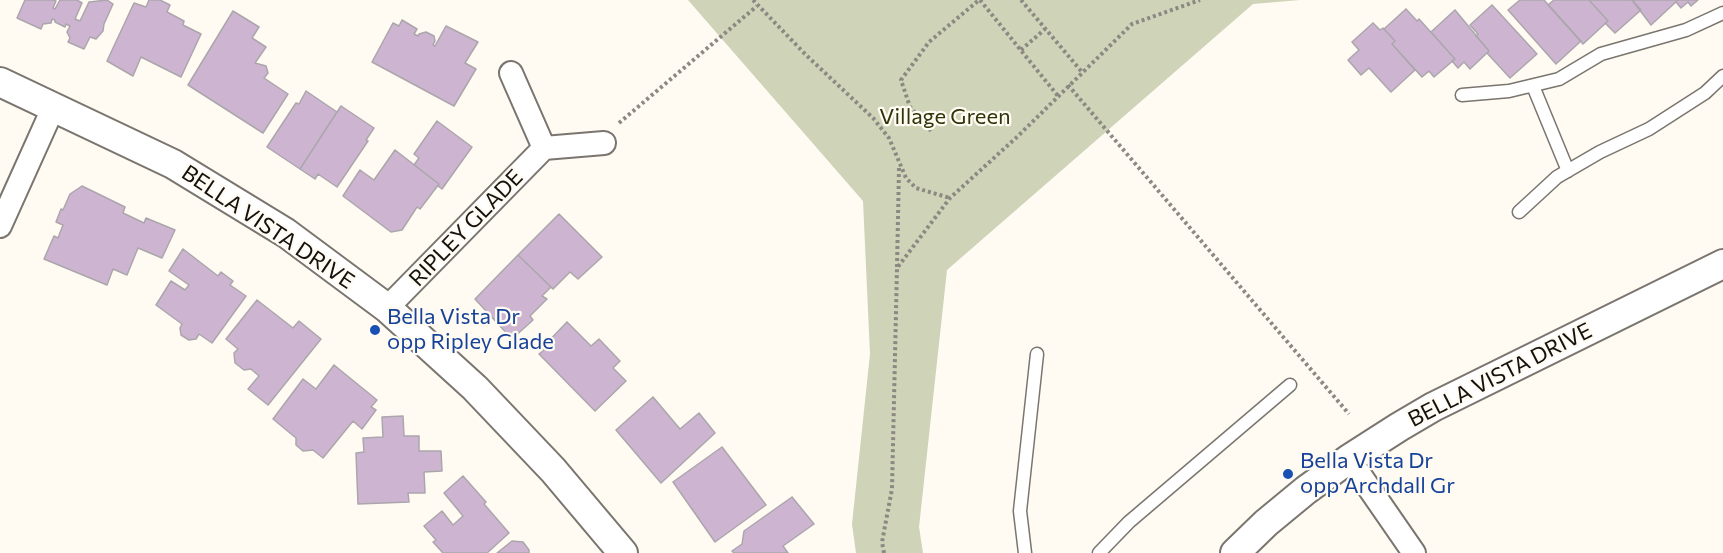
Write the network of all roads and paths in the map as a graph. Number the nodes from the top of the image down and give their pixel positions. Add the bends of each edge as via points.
1 (753, 0) edge
2 (980, 0) edge
3 (1022, 0) edge
4 (1200, 0) edge
5 (757, 6) junction
6 (1723, 13) edge
7 (1045, 28) junction
8 (1021, 50) junction
9 (1082, 72) junction
10 (511, 73) dead end
11 (1723, 76) edge
12 (0, 82) edge
13 (1068, 86) junction
14 (1533, 86) junction
15 (1462, 95) dead end
16 (1058, 96) junction
17 (54, 106) junction
18 (931, 131) dead end
19 (604, 143) joint
20 (544, 148) junction
21 (899, 165) junction
22 (1568, 171) junction
23 (950, 198) junction
24 (1519, 212) dead end
25 (0, 226) edge
26 (1723, 264) edge
27 (897, 268) junction
28 (387, 308) junction
29 (1037, 354) dead end
30 (1290, 385) dead end
31 (1349, 414) dead end
32 (1348, 459) junction
33 (623, 553) edge
34 (884, 553) edge
35 (1025, 553) edge
36 (1099, 553) edge
37 (1235, 553) edge
38 (1414, 553) edge

1 - 5 path
2 - 8 path
2 - 18 path via 929,42 901,81 910,107
3 - 7 path
4 - 9 path via 1132,24
5 - 19 path via 617,124
5 - 21 path via 873,118 889,138
6 - 14 lane via 1686,30 1601,54 1559,79
7 - 8 path
7 - 9 path
8 - 16 path
9 - 13 path
10 - 20 street
11 - 22 lane via 1705,93 1649,129
12 - 17 street, BELLA VISTA DRIVE
13 - 16 path
13 - 31 path
14 - 15 lane
14 - 22 lane
16 - 23 path
17 - 25 street
17 - 28 street, BELLA VISTA DRIVE via 172,164 286,234
19 - 20 street
20 - 28 street, RIPLEY GLADE
21 - 23 path via 916,188
21 - 27 path
22 - 24 lane
23 - 27 path
26 - 32 street, BELLA VISTA DRIVE via 1433,407
27 - 34 path via 892,489 882,542
28 - 33 street, BELLA VISTA DRIVE via 483,396
29 - 35 lane via 1020,511
30 - 36 lane
32 - 37 street, BELLA VISTA DRIVE via 1282,510
32 - 38 street

